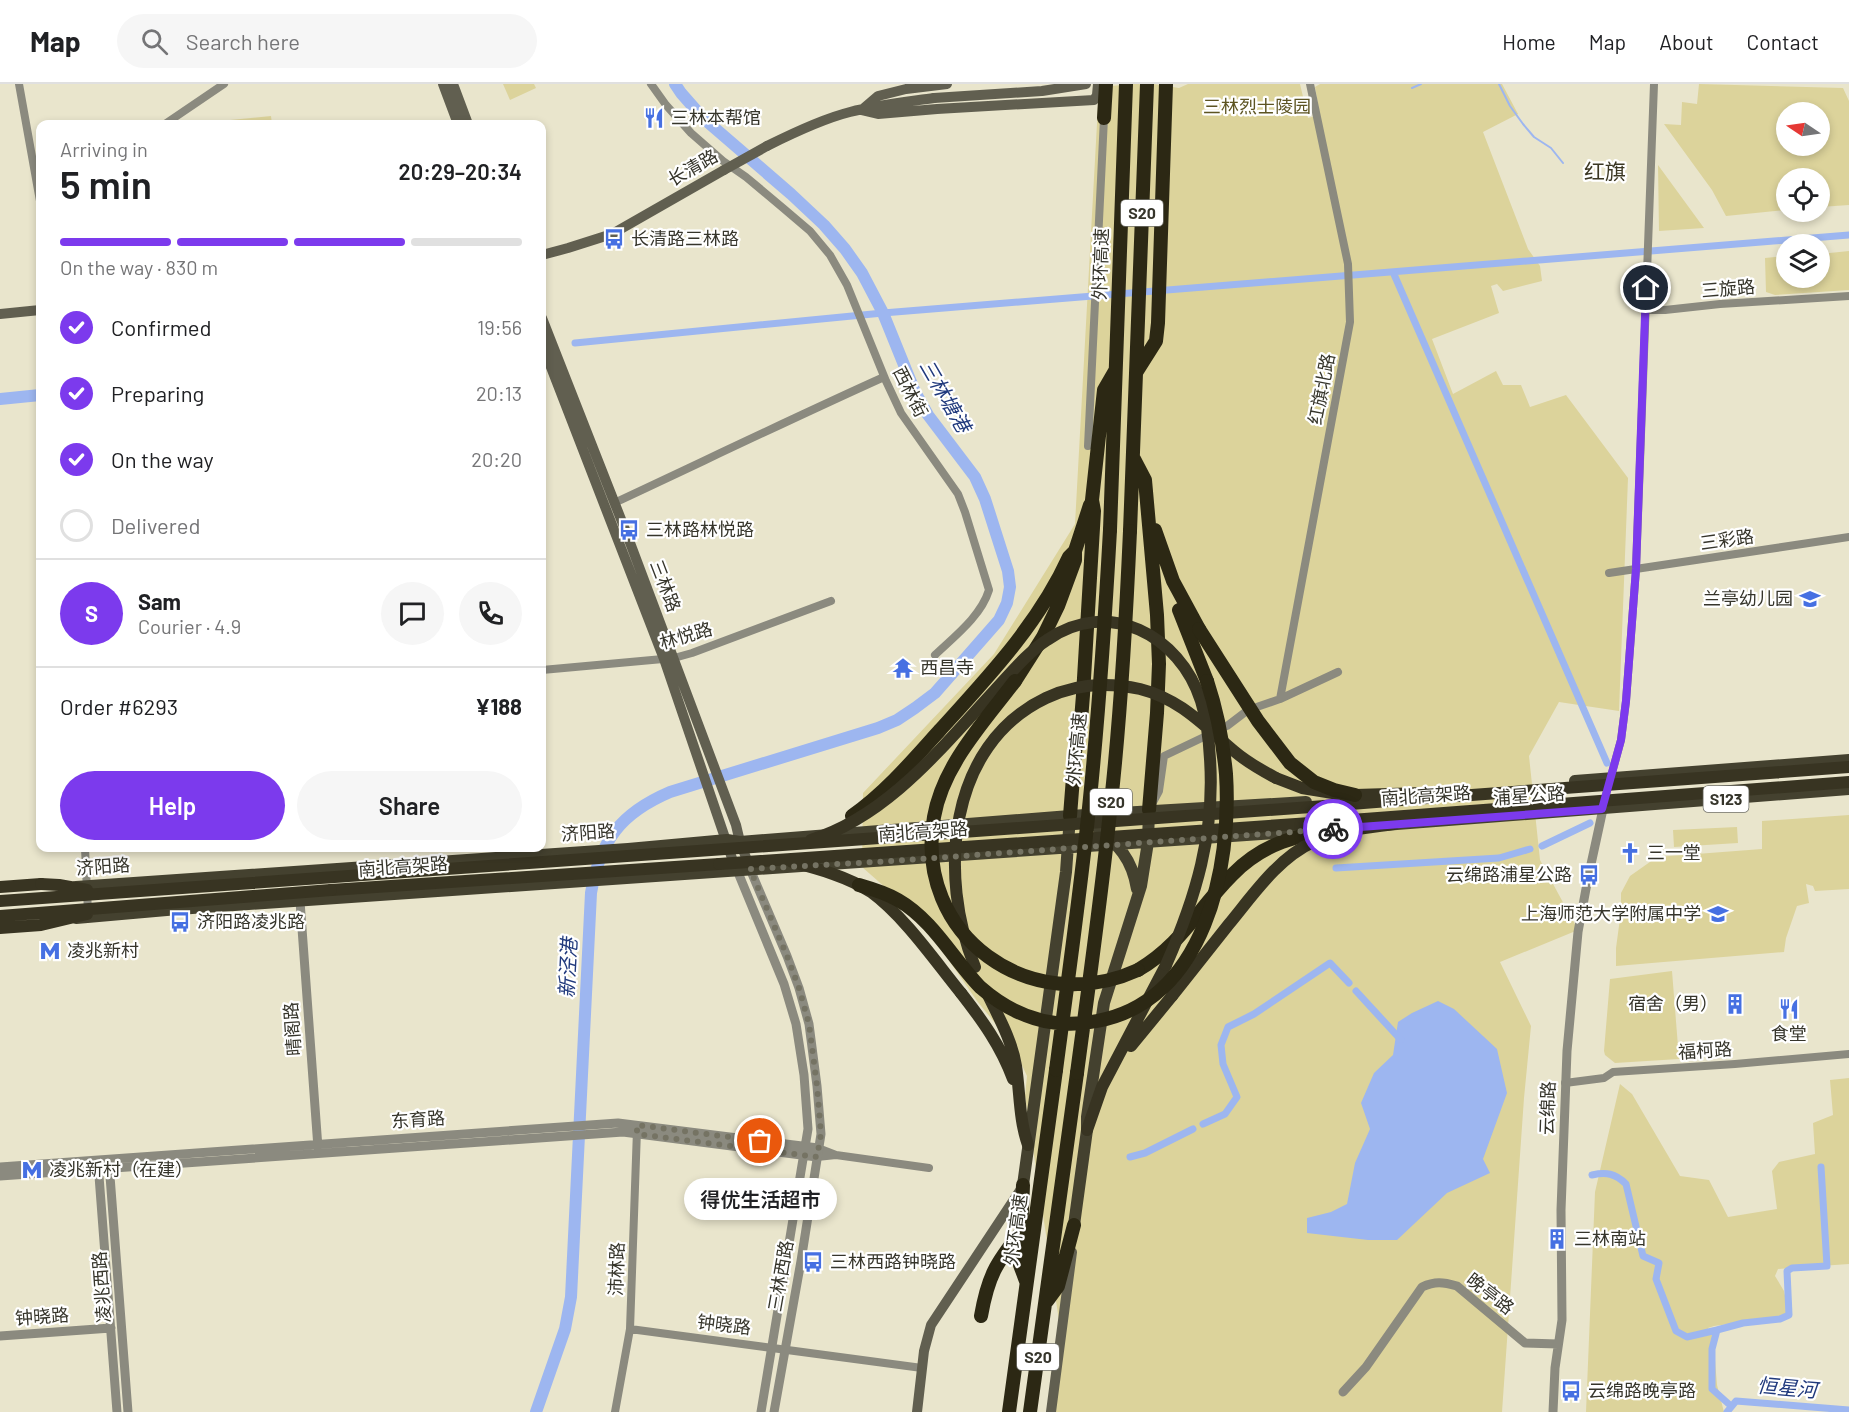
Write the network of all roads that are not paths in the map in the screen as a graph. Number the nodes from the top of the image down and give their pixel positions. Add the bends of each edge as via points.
1 (19, 84) edge
2 (224, 84) edge
3 (443, 84) edge
4 (453, 84) edge
5 (651, 84) edge
6 (947, 84) edge
7 (983, 84) edge
8 (1086, 84) edge
9 (1098, 84) edge
10 (1106, 84) edge
11 (1126, 84) edge
12 (1147, 84) edge
13 (1310, 84) edge
14 (1654, 84) edge
15 (1167, 87) edge
16 (1094, 100) junction
17 (985, 106) junction
18 (861, 110) junction
19 (1104, 118) junction
20 (171, 120) edge
21 (456, 120) edge
22 (466, 120) edge
23 (36, 157) edge
24 (724, 166) junction
25 (546, 254) edge
26 (1849, 296) edge
27 (36, 310) edge
28 (1646, 310) junction
29 (0, 314) edge
30 (548, 347) edge
31 (1115, 371) junction
32 (1136, 372) junction
33 (884, 377) junction
34 (1088, 446) dead end
35 (1133, 458) junction
36 (1092, 500) junction
37 (614, 503) junction
38 (1147, 503) junction
39 (1849, 537) edge
40 (1075, 551) junction
41 (1165, 561) junction
42 (1636, 569) junction
43 (1609, 573) dead end
44 (831, 601) dead end
45 (936, 655) dead end
46 (669, 658) junction
47 (546, 670) edge
48 (1338, 672) dead end
49 (1280, 699) junction
50 (1849, 760) edge
51 (1849, 767) edge
52 (1611, 778) junction
53 (1849, 782) edge
54 (1849, 789) edge
55 (1355, 795) junction
56 (1458, 796) junction
57 (1602, 809) junction
58 (1149, 810) junction
59 (1441, 813) junction
60 (1077, 815) junction
61 (1357, 829) junction
62 (828, 833) junction
63 (733, 841) junction
64 (1148, 842) junction
65 (1116, 844) junction
66 (793, 845) junction
67 (1069, 848) junction
68 (85, 852) edge
69 (783, 860) junction
70 (750, 869) junction
71 (737, 870) junction
72 (859, 885) junction
73 (87, 886) junction
74 (0, 887) edge
75 (0, 893) edge
76 (106, 893) junction
77 (1138, 893) junction
78 (0, 901) edge
79 (300, 901) junction
80 (108, 907) junction
81 (0, 916) edge
82 (88, 917) junction
83 (0, 926) edge
84 (1849, 1054) edge
85 (1117, 1059) junction
86 (1565, 1083) junction
87 (1021, 1102) junction
88 (637, 1130) junction
89 (1087, 1130) junction
90 (1028, 1145) junction
91 (318, 1149) junction
92 (804, 1151) junction
93 (818, 1153) junction
94 (109, 1164) junction
95 (98, 1165) junction
96 (0, 1167) edge
97 (928, 1168) dead end
98 (0, 1176) edge
99 (1023, 1185) junction
100 (1074, 1225) junction
101 (1021, 1232) junction
102 (1027, 1282) junction
103 (1045, 1303) junction
104 (981, 1316) dead end
105 (111, 1328) junction
106 (122, 1328) junction
107 (630, 1329) junction
108 (0, 1336) edge
109 (1558, 1344) junction
110 (772, 1348) junction
111 (785, 1349) junction
112 (922, 1368) junction
113 (1343, 1392) dead end
114 (117, 1412) edge
115 (128, 1412) edge
116 (615, 1412) edge
117 (761, 1412) edge
118 (774, 1412) edge
119 (917, 1412) edge
120 (1009, 1412) edge
121 (1030, 1412) edge
122 (1051, 1412) edge
123 (1553, 1412) edge

1 - 23 street
2 - 20 street
3 - 21 main road
4 - 22 main road
5 - 24 street, 西林街 via 678,120
6 - 18 main road, 长清路 via 878,96
7 - 17 street
8 - 18 main road, 长清路, bridge via 934,98
9 - 16 main road
10 - 19 highway
11 - 31 highway, 外环高速 / S20
12 - 32 highway, S20
13 - 49 street, 红旗北路 via 1348,264 1350,322
14 - 28 street
15 - 32 highway via 1156,340
16 - 17 main road, 长清路
16 - 19 main road via 1102,108
17 - 18 main road, 长清路 via 878,114
18 - 24 main road, 长清路, bridge via 833,118
19 - 34 street
24 - 25 main road, 长清路 via 612,234
24 - 33 street, 西林街 via 758,186 819,240 840,270
26 - 28 street, 三旋路
27 - 29 main road
28 - 42 street
30 - 37 main road, 三林路
30 - 46 main road, 三林路
31 - 36 highway via 1104,390
31 - 102 highway, 外环高速 / S20, bridge via 1110,530 1090,799
32 - 35 highway, S20
33 - 37 street
33 - 45 street, 西林街 via 901,413 958,494 989,588 966,625
35 - 38 highway via 1145,480
35 - 103 highway, S20, bridge via 1123,666 1111,801
36 - 40 highway
36 - 60 highway via 1082,720 1075,752
37 - 46 main road, 三林路
38 - 41 highway
38 - 58 highway via 1159,664
39 - 42 street, 三彩路
40 - 61 highway, bridge via 1071,574 1051,622 951,771 936,805 931,839 942,897 953,918 983,953 1013,972 1035,980 1093,984 1127,975 1165,951 1232,874 1259,852 1302,835
40 - 62 highway, bridge via 1047,599 986,679 898,776
41 - 55 highway, bridge via 1199,629 1290,763 1314,782
41 - 72 highway, bridge via 1164,575 1207,681 1217,718 1226,774 1226,829 1218,883 1205,925 1187,959 1163,988 1140,1005 1104,1020 1073,1024 1043,1021 1014,1011 991,997 920,916 883,892
42 - 43 street, 三彩路
42 - 52 street via 1626,701
44 - 46 street, 林悦路
46 - 47 street, 林悦路
46 - 63 main road, 三林路 via 696,754
46 - 63 main road, 三林路 via 725,795
48 - 49 street
49 - 58 street via 1248,710 1227,726 1164,756 1159,790
50 - 52 main road, 浦星公路 / S123
51 - 56 highway, 南北高架路, bridge
52 - 57 street
52 - 58 main road, 浦星公路 / S123 via 1398,796
53 - 59 highway, 南北高架路, bridge
54 - 57 main road, 浦星公路 / S123
55 - 56 highway, bridge
55 - 87 highway, bridge via 1316,792 1276,778 1247,761 1186,710 1153,693 1130,687 1107,685 1051,696 1021,713 998,734 976,768 963,804 955,846 954,884 960,922 975,967 1012,1049
56 - 66 highway, 南北高架路, bridge
57 - 64 main road, 浦星公路 / S123
57 - 86 street, 云绵路 via 1578,932
58 - 60 main road, 浦星公路 / S123
58 - 64 main road
59 - 61 highway, bridge
59 - 69 highway, 南北高架路, bridge
60 - 63 main road, 济阳路
60 - 65 main road
60 - 67 main road
61 - 85 highway, bridge via 1313,842 1278,867
62 - 66 highway, bridge
62 - 85 highway, bridge via 882,803 1025,659 1063,630 1090,623 1117,623 1142,631 1169,648 1187,671 1202,705 1209,749 1210,801 1205,852 1167,965
63 - 70 main road, 三林路
63 - 71 main road, 三林路
63 - 73 main road, 济阳路
64 - 65 main road, 浦星公路 / S123
64 - 77 main road
65 - 67 main road, 浦星公路 / S123
65 - 77 main road via 1133,869
66 - 76 highway, 南北高架路, bridge
67 - 70 main road
67 - 90 main road
68 - 73 street
69 - 72 highway, bridge
69 - 80 highway, 南北高架路, bridge
70 - 71 main road
70 - 93 street, 三林西路 via 787,956 809,1024 821,1134
71 - 79 main road
71 - 92 street, 三林西路 via 784,984 796,1024 808,1129
72 - 87 highway, bridge via 882,901 907,927 985,1024 1004,1055
73 - 75 main road, 济阳路
73 - 82 street
74 - 76 highway, bridge via 59,885
76 - 78 highway, 南北高架路, bridge
77 - 89 main road via 1104,1003
79 - 82 main road
79 - 91 street, 晴阁路
80 - 81 highway, 南北高架路, bridge
80 - 83 highway, bridge via 59,922
82 - 83 main road
84 - 86 street, 福柯路 via 1613,1071 1604,1078
85 - 89 highway
86 - 109 street, 云绵路 via 1562,1320
87 - 90 highway
88 - 91 street, 东育路 via 618,1123 603,1129
88 - 92 street, 东育路
88 - 107 street, 沛林路
89 - 100 main road
90 - 99 main road
91 - 94 street, 东育路
92 - 93 street, 东育路
92 - 110 street, 三林西路
93 - 97 street, 东育路
93 - 111 street, 三林西路
94 - 95 street, 东育路
94 - 106 street, 凌兆西路
95 - 96 street, 东育路
95 - 98 street, 东育路
95 - 105 street, 凌兆西路
99 - 101 highway
99 - 112 main road via 938,1313 927,1337
100 - 103 highway via 1058,1286
100 - 122 main road
101 - 102 highway via 1020,1265
101 - 104 highway via 996,1264
102 - 120 highway, 外环高速 / S20
103 - 121 highway, S20
105 - 106 street, 钟晓路
105 - 108 street, 钟晓路
105 - 114 street, 凌兆西路
106 - 115 street, 凌兆西路
107 - 110 street, 钟晓路
107 - 116 street, 沛林路
109 - 113 street, 晚亭路 via 1525,1343 1457,1286 1434,1281 1422,1287 1366,1367
109 - 123 street, 云绵路
110 - 111 street, 钟晓路
110 - 117 street, 三林西路
111 - 112 street, 钟晓路
111 - 118 street, 三林西路
112 - 119 main road

